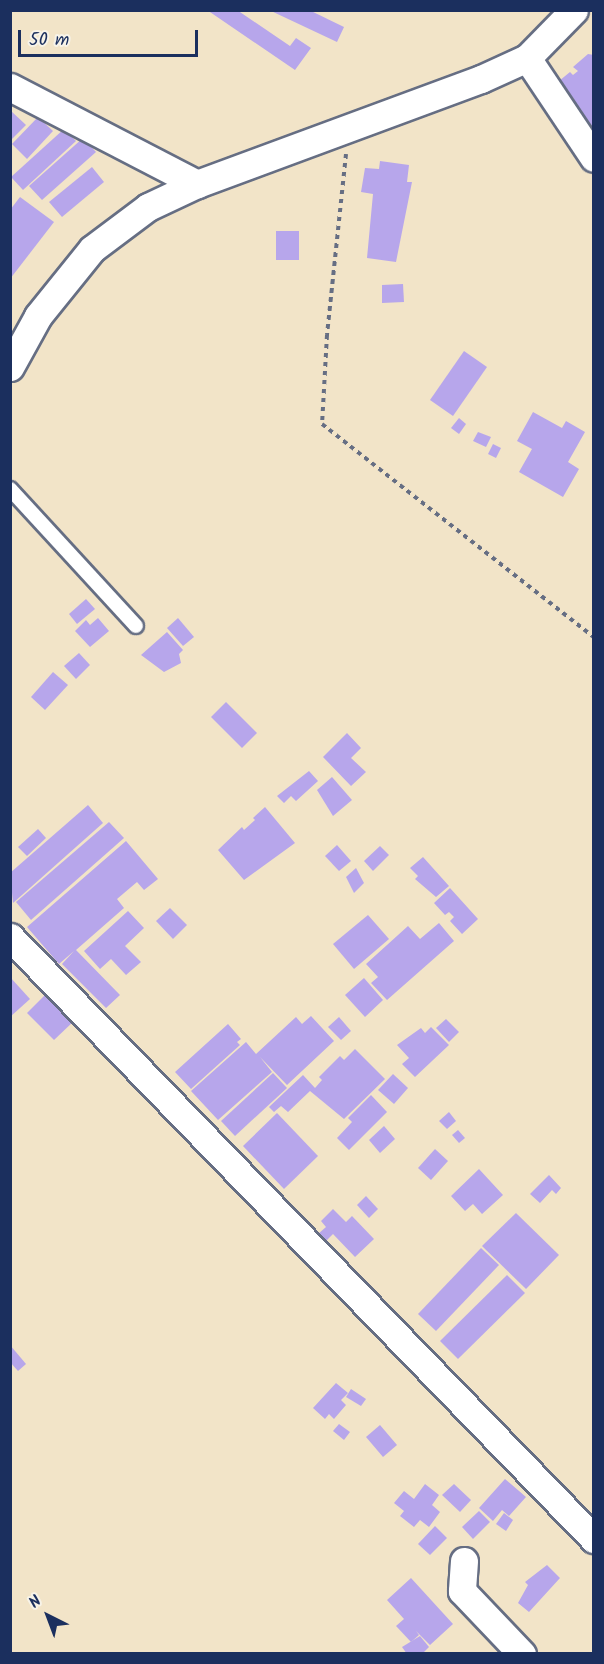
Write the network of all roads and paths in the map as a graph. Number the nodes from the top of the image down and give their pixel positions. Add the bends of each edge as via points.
1 (573, 10) edge
2 (527, 58) junction
3 (10, 87) edge
4 (342, 131) junction
5 (594, 158) edge
6 (196, 184) junction
7 (10, 367) edge
8 (10, 489) edge
9 (136, 627) dead end
10 (594, 637) edge
11 (10, 937) edge
12 (594, 1539) edge
13 (464, 1561) dead end
14 (522, 1653) edge

1 - 2 street
2 - 4 street
2 - 5 street
3 - 6 street
4 - 6 street
4 - 10 path via 348,164 327,335 322,424
6 - 7 street via 148,207 92,249 38,316
8 - 9 lane
11 - 12 street
13 - 14 street via 462,1590

